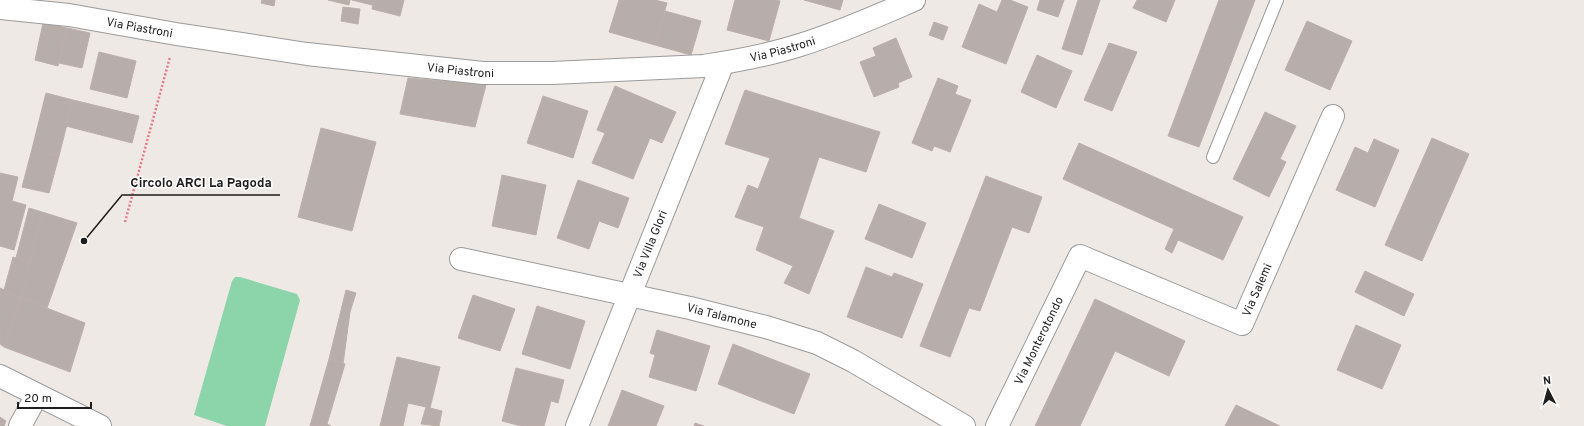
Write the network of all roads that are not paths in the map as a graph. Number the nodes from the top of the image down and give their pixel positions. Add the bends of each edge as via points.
1 (914, 0) edge
2 (1277, 0) edge
3 (0, 8) edge
4 (723, 63) junction
5 (1333, 116) dead end
6 (1213, 156) dead end
7 (1080, 256) joint
8 (461, 259) dead end
9 (630, 295) junction
10 (0, 376) edge
11 (37, 395) junction
12 (940, 419) edge
13 (20, 426) edge
14 (100, 426) edge
15 (577, 426) edge
16 (964, 426) edge
17 (997, 426) edge

1 - 4 street, Via Piastroni via 801,45
2 - 6 lane
3 - 4 street, Via Piastroni via 70,15 307,54 483,73 560,73
4 - 9 street, Via Villa Glori
5 - 7 street, Via Salemi via 1242,324
7 - 17 street, Via Monterotondo
8 - 9 street, Via Talamone
9 - 12 street, Via Talamone via 758,325 817,343 853,361
9 - 15 street, Via Villa Glori
10 - 11 street
11 - 13 street
11 - 14 street
12 - 16 street, Via Talamone

